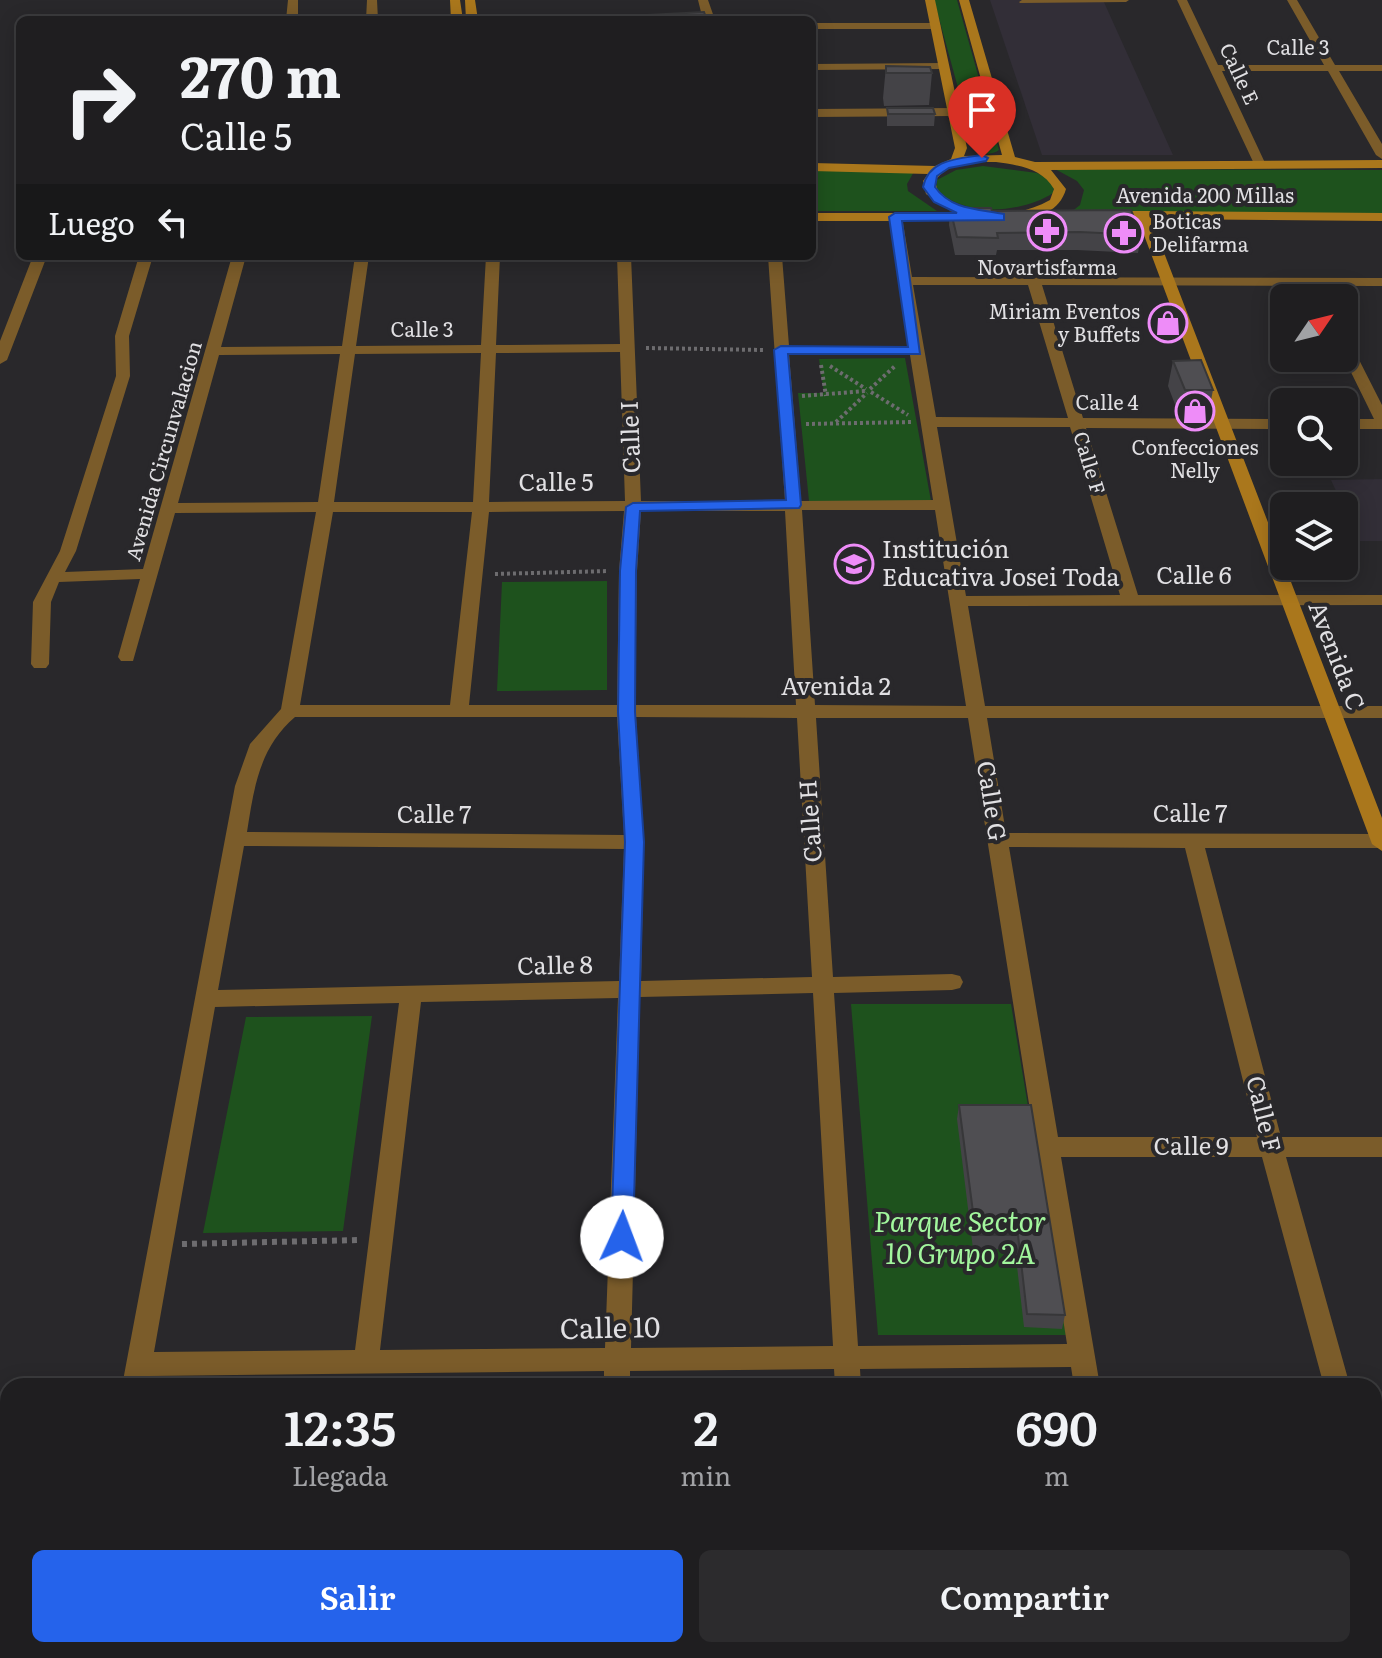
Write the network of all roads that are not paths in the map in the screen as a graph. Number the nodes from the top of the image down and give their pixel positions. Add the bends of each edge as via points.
1 (930, 0) edge
2 (964, 0) edge
3 (1126, 0) edge
4 (1182, 0) edge
5 (1292, 0) edge
6 (1022, 2) dead end
7 (816, 26) edge
8 (935, 26) junction
9 (943, 66) junction
10 (816, 67) edge
11 (1213, 68) junction
12 (1330, 68) junction
13 (1382, 68) edge
14 (954, 112) junction
15 (816, 113) edge
16 (1382, 155) edge
17 (1010, 160) junction
18 (956, 162) junction
19 (1382, 164) edge
20 (1260, 165) junction
21 (1035, 166) junction
22 (816, 167) edge
23 (937, 170) junction
24 (1028, 215) junction
25 (1057, 215) edge
26 (1114, 215) edge
27 (1143, 215) junction
28 (816, 217) edge
29 (895, 217) junction
30 (1000, 217) junction
31 (1382, 217) edge
32 (38, 260) edge
33 (145, 260) edge
34 (238, 260) edge
35 (361, 260) edge
36 (493, 260) edge
37 (624, 260) edge
38 (775, 260) edge
39 (905, 281) junction
40 (1034, 281) junction
41 (1168, 282) junction
42 (1313, 282) joint
43 (1382, 282) edge
44 (628, 348) junction
45 (348, 349) junction
46 (489, 350) junction
47 (781, 350) junction
48 (214, 351) junction
49 (908, 356) junction
50 (0, 360) edge
51 (1358, 372) edge
52 (921, 420) junction
53 (1077, 422) junction
54 (1382, 422) edge
55 (1358, 423) edge
56 (1222, 424) junction
57 (1270, 424) edge
58 (793, 505) junction
59 (944, 505) junction
60 (633, 507) junction
61 (168, 508) junction
62 (481, 508) junction
63 (325, 509) junction
64 (149, 574) junction
65 (54, 577) junction
66 (1130, 599) junction
67 (1289, 600) junction
68 (1382, 600) edge
69 (958, 601) junction
70 (127, 657) dead end
71 (40, 664) dead end
72 (459, 709) junction
73 (290, 711) junction
74 (804, 711) junction
75 (976, 711) junction
76 (626, 712) junction
77 (1332, 712) junction
78 (1382, 712) edge
79 (234, 839) junction
80 (997, 840) junction
81 (1193, 840) junction
82 (634, 842) junction
83 (1382, 842) edge
84 (952, 982) dead end
85 (822, 987) junction
86 (630, 991) junction
87 (411, 995) junction
88 (207, 999) junction
89 (1271, 1146) junction
90 (1048, 1147) junction
91 (1382, 1147) edge
92 (1082, 1355) junction
93 (846, 1357) junction
94 (366, 1362) junction
95 (617, 1373) edge
96 (137, 1375) edge
97 (847, 1378) edge
98 (1086, 1378) edge
99 (1335, 1378) edge

1 - 8 street
2 - 17 street
3 - 6 lane
4 - 11 street, Calle E
5 - 12 street
7 - 8 street
8 - 9 street
9 - 10 street
9 - 14 street
11 - 12 street, Calle 3
11 - 20 street, Calle E
12 - 13 street, Calle 3
12 - 16 street
14 - 15 street
14 - 18 street via 961,148
17 - 18 street, Avenida 200 Millas
17 - 21 street, Avenida 200 Millas
18 - 23 street, Avenida 200 Millas
19 - 20 street, Avenida 200 Millas
20 - 21 street, Avenida 200 Millas
21 - 24 street via 1058,183 1060,196
22 - 23 street
23 - 30 street via 929,181 938,200 958,210
24 - 25 street
24 - 30 street
26 - 27 street, Avenida 200 Millas
27 - 31 street, Avenida 200 Millas
27 - 41 street, Avenida C
28 - 29 street
29 - 30 street
29 - 39 street, Calle G
32 - 50 street
33 - 65 street via 122,336 123,376 68,551
34 - 48 street, Avenida Circunvalacion
35 - 45 street
36 - 46 street
37 - 44 street, Calle I
38 - 47 street, Calle H
39 - 40 street
39 - 49 street, Calle G
40 - 41 street
40 - 53 street, Calle F
41 - 42 street
41 - 56 street, Avenida C
42 - 43 street
44 - 46 street, Calle 3
44 - 60 street, Calle I
45 - 46 street, Calle 3
45 - 48 street, Calle 3
45 - 63 street
46 - 62 street
47 - 49 street
47 - 58 street, Calle H
48 - 61 street, Avenida Circunvalacion
49 - 52 street, Calle G
51 - 54 street
52 - 53 street, Calle 4
52 - 59 street, Calle G
53 - 56 street, Calle 4
53 - 66 street, Calle F
54 - 55 street
56 - 57 street, Calle 4
56 - 67 street, Avenida C
58 - 59 street, Calle 5
58 - 60 street, Calle 5
58 - 74 street, Calle H
59 - 69 street, Calle G
60 - 62 street, Calle 5
60 - 76 street, Calle I
61 - 63 street, Calle 5
61 - 64 street, Avenida Circunvalacion
62 - 63 street, Calle 5
62 - 72 street
63 - 73 street
64 - 65 street
64 - 70 street, Avenida Circunvalacion
65 - 71 street via 42,602
66 - 67 street, Calle 6
66 - 69 street, Calle 6
67 - 68 street, Calle 6
67 - 77 street, Avenida C
69 - 75 street, Calle G
72 - 73 street, Avenida 2
72 - 76 street, Avenida 2
73 - 79 street via 254,752
74 - 75 street, Avenida 2
74 - 76 street, Avenida 2
74 - 85 street, Calle H
75 - 77 street, Avenida 2
75 - 80 street, Calle G
76 - 82 street, Calle I
77 - 78 street, Avenida 2
77 - 83 street, Avenida C
79 - 82 street, Calle 7
79 - 88 street
80 - 81 street, Calle 7
80 - 90 street, Calle G
81 - 83 street, Calle 7
81 - 89 street, Calle F
82 - 86 street, Calle I
84 - 85 street, Calle 8
85 - 86 street, Calle 8
85 - 93 street, Calle H
86 - 87 street, Calle 8
86 - 95 street, Calle I
87 - 88 street, Calle 8
87 - 94 street
88 - 96 street
89 - 90 street, Calle 9
89 - 91 street, Calle 9
89 - 99 street, Calle F
90 - 92 street, Calle G
92 - 93 street, Calle 10
92 - 98 street, Calle G
93 - 95 street, Calle 10
93 - 97 street, Calle H
94 - 95 street, Calle 10
94 - 96 street, Calle 10

